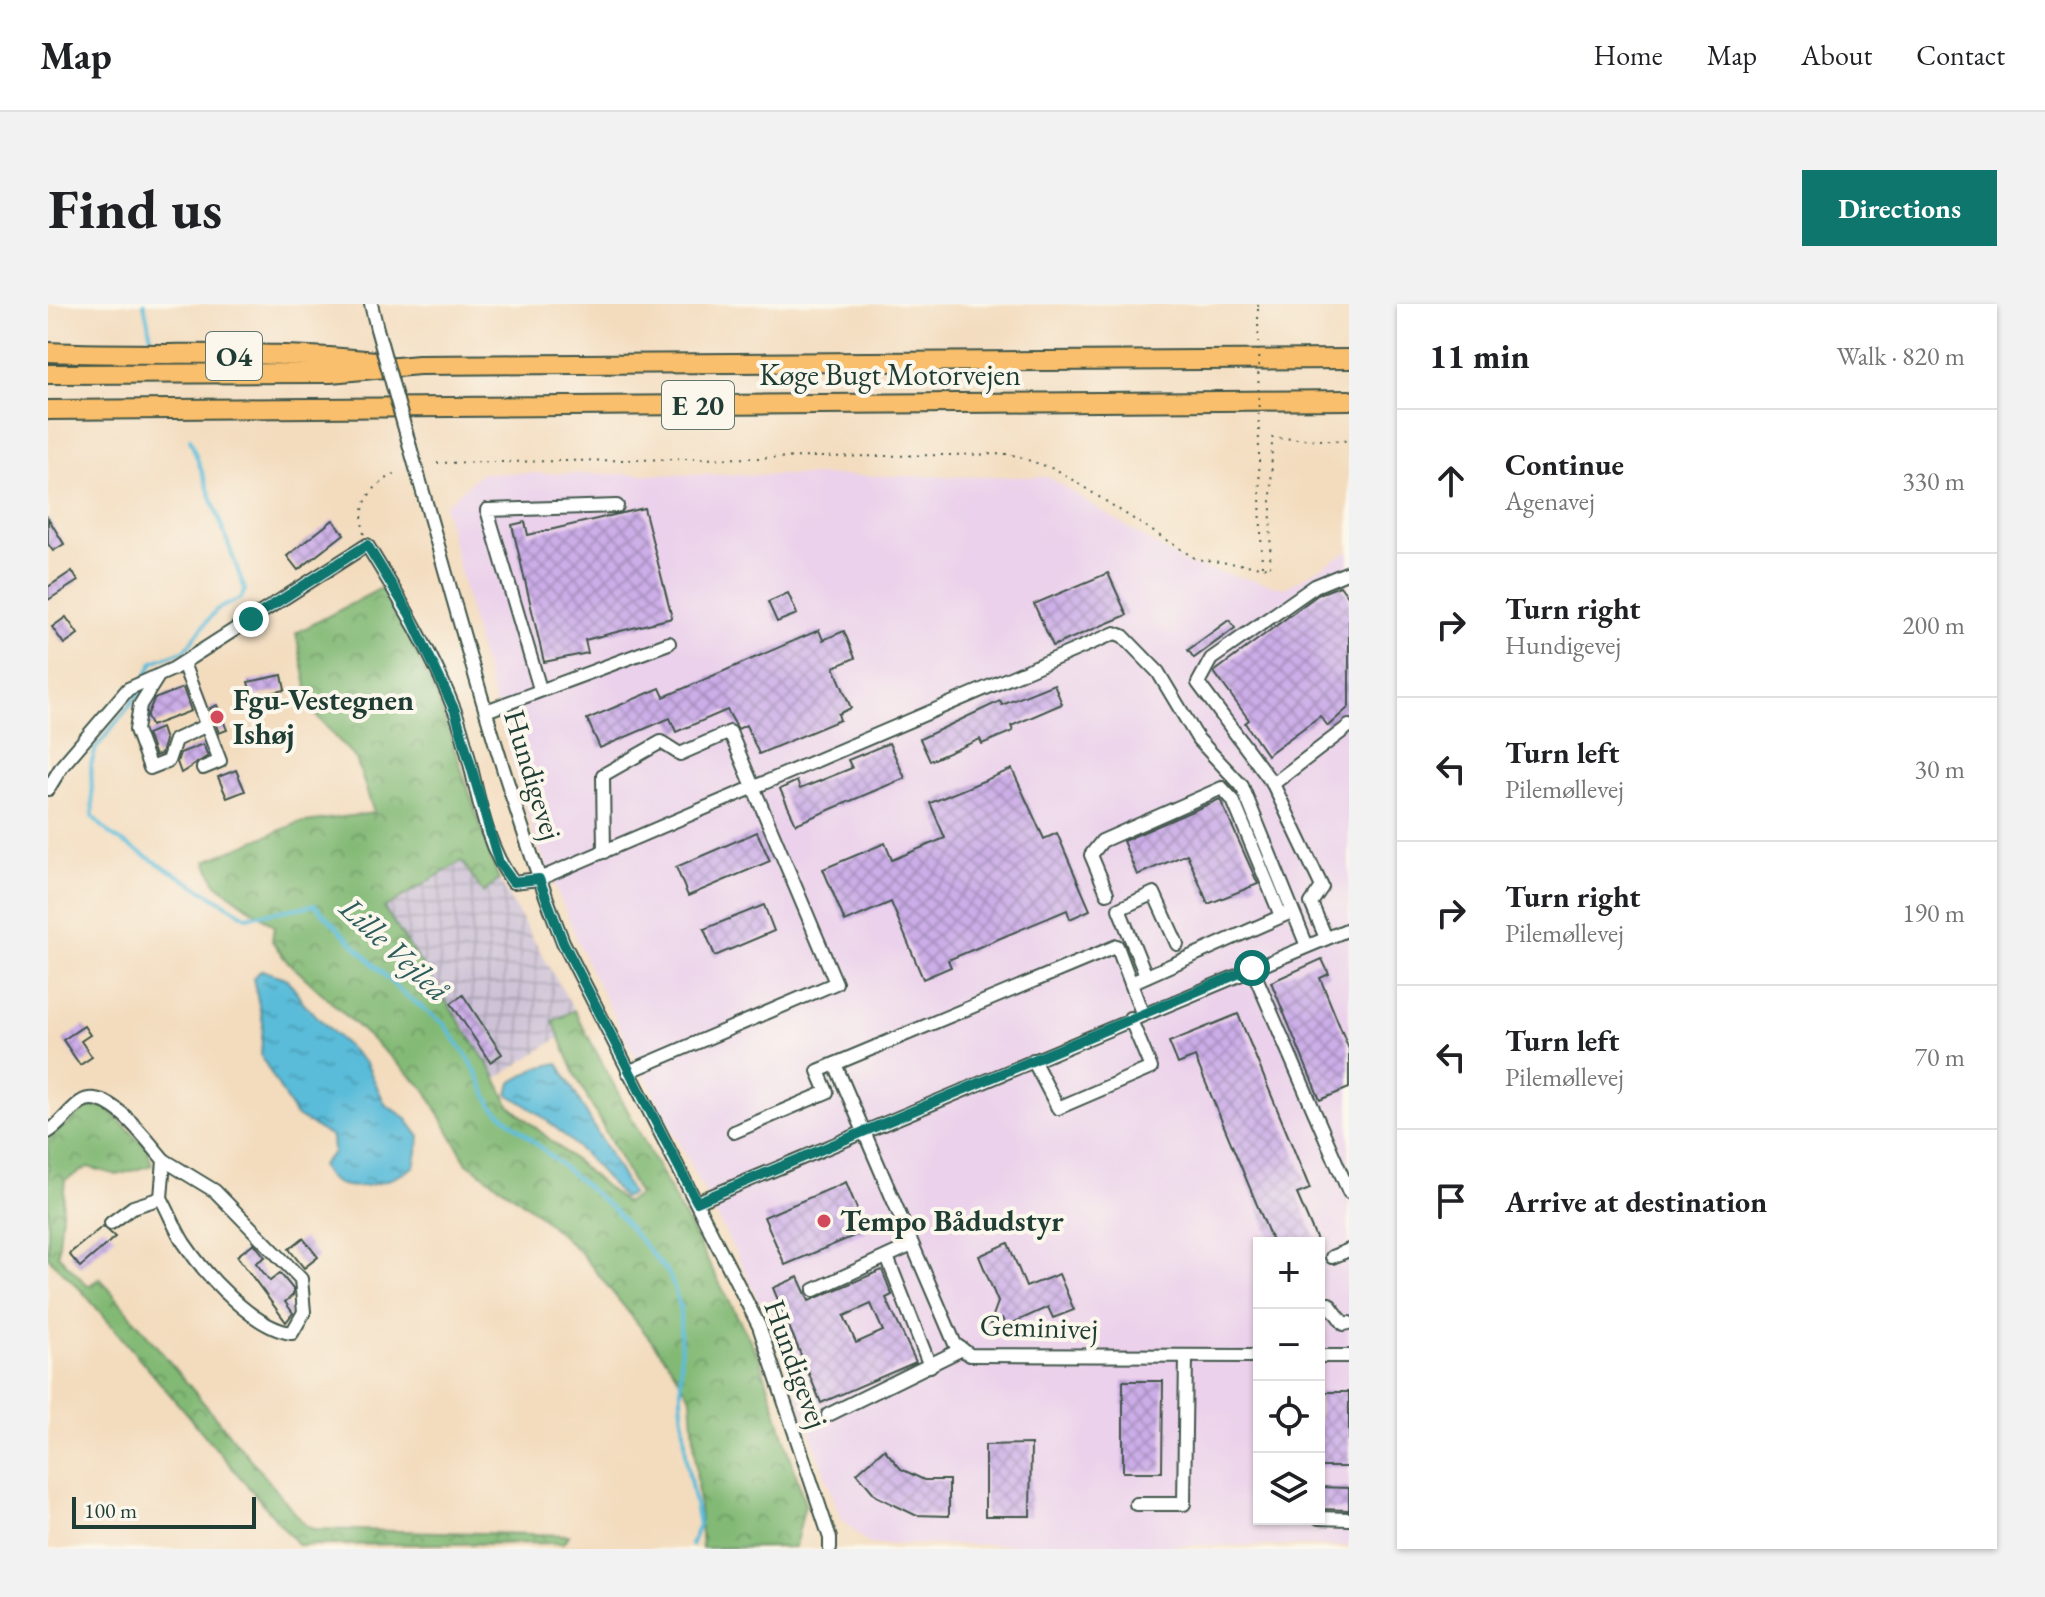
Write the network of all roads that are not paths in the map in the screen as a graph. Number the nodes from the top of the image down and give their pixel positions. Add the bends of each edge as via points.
1 (371, 304) edge
2 (48, 352) edge
3 (1349, 359) edge
4 (419, 365) junction
5 (48, 374) edge
6 (1349, 400) edge
7 (48, 410) edge
8 (617, 506) dead end
9 (1349, 572) edge
10 (669, 643) dead end
11 (183, 663) junction
12 (157, 678) junction
13 (540, 689) junction
14 (486, 711) junction
15 (205, 726) junction
16 (1349, 726) edge
17 (203, 768) dead end
18 (1273, 784) junction
19 (755, 786) junction
20 (48, 789) edge
21 (604, 852) junction
22 (539, 879) junction
23 (1107, 893) dead end
24 (1288, 913) junction
25 (1349, 929) edge
26 (1326, 938) junction
27 (1177, 944) dead end
28 (1307, 946) junction
29 (1252, 968) junction
30 (1146, 976) junction
31 (1131, 983) junction
32 (1136, 1016) junction
33 (1033, 1060) junction
34 (835, 1064) junction
35 (628, 1072) junction
36 (864, 1131) junction
37 (48, 1132) edge
38 (734, 1132) dead end
39 (164, 1160) junction
40 (1349, 1192) edge
41 (161, 1198) junction
42 (697, 1202) junction
43 (111, 1223) dead end
44 (912, 1245) junction
45 (1349, 1250) edge
46 (887, 1257) junction
47 (1332, 1257) dead end
48 (814, 1290) dead end
49 (1329, 1304) dead end
50 (1349, 1323) edge
51 (962, 1349) junction
52 (1186, 1356) junction
53 (1253, 1356) edge
54 (1325, 1356) edge
55 (1349, 1356) edge
56 (930, 1366) junction
57 (828, 1415) dead end
58 (1136, 1504) dead end
59 (1325, 1518) edge
60 (1349, 1519) edge
61 (830, 1549) edge

1 - 14 street, Hundigevej, bridge
2 - 4 highway, O4 via 331,356
3 - 4 highway, Køge Bugt Motorvejen / E 20
4 - 5 highway, Køge Bugt Motorvejen / E 20 via 330,373
6 - 7 highway, Køge Bugt Motorvejen / E 20
8 - 13 street via 487,510
9 - 18 street via 1315,586 1211,659 1198,683
10 - 13 street
11 - 12 street
11 - 15 street
11 - 22 street via 367,545 409,613 455,711 499,863 513,882
12 - 15 street via 140,705 136,730 150,768 168,761 175,740
12 - 20 street via 128,689
13 - 14 street
14 - 22 street, Hundigevej
15 - 17 street via 220,761
16 - 18 street
18 - 26 street via 1322,887 1311,903
19 - 21 street
19 - 21 street via 730,732 680,754 661,742 603,775
19 - 24 street via 1115,633 1158,672 1198,739 1242,786
19 - 35 street via 836,983
21 - 22 street
22 - 35 street, Hundigevej via 563,942
23 - 24 street via 1091,855 1102,841 1222,788 1233,800
24 - 28 street
24 - 30 street
25 - 26 street
26 - 28 street
27 - 30 street via 1154,893 1119,909
28 - 29 street
29 - 32 street
29 - 40 street
30 - 31 street
31 - 32 street
31 - 34 street via 1117,946
32 - 33 street
32 - 33 street via 1151,1068 1124,1080 1058,1108
33 - 36 street
34 - 36 street, Geminivej
34 - 38 street via 818,1071 827,1092
35 - 42 street, Hundigevej
36 - 42 street
36 - 44 street, Geminivej
37 - 39 street via 82,1101 94,1098 113,1105
39 - 41 street
39 - 41 street via 215,1191 301,1279 304,1312 292,1333 275,1331 242,1307 184,1242
41 - 43 street via 133,1207
42 - 61 street, Hundigevej via 759,1326
44 - 46 street
44 - 51 street, Geminivej via 955,1344
45 - 47 street
46 - 48 street
46 - 56 street
49 - 50 street via 1344,1324
51 - 52 street, Geminivej via 970,1355
51 - 56 street
52 - 53 street, Geminivej
52 - 58 street via 1184,1504
54 - 55 street
56 - 57 street
59 - 60 street

